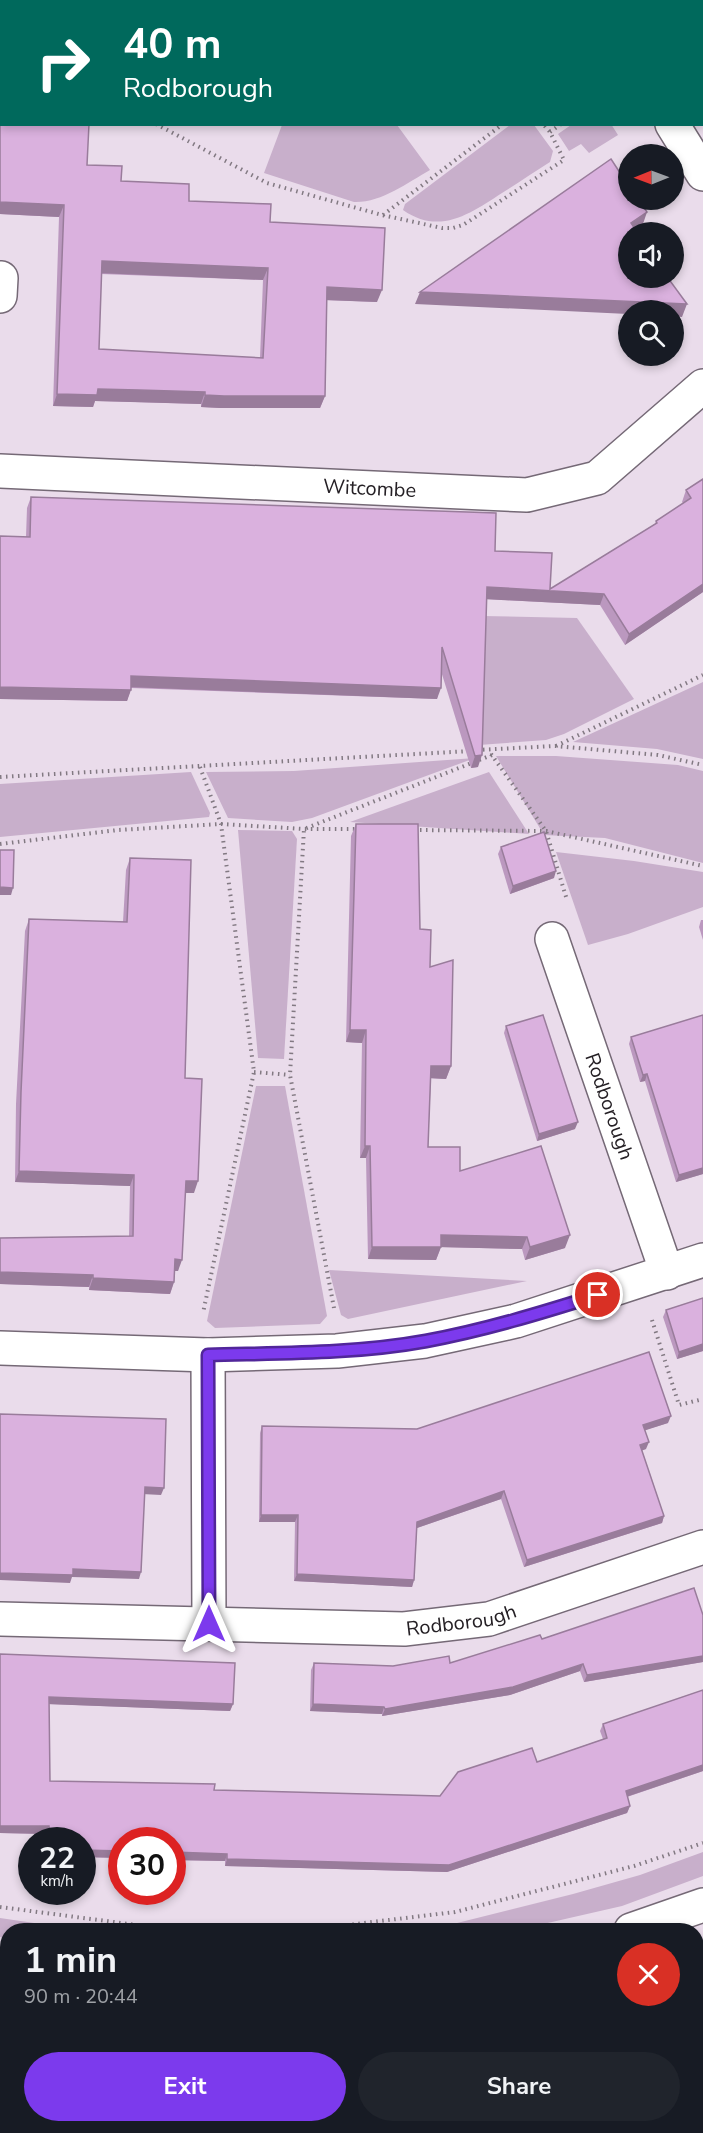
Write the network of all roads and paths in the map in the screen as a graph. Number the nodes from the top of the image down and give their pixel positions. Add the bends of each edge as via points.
1 (160, 126) edge
2 (500, 126) edge
3 (545, 126) edge
4 (558, 126) edge
5 (673, 126) edge
6 (550, 132) junction
7 (703, 174) edge
8 (382, 215) junction
9 (703, 386) edge
10 (0, 471) edge
11 (703, 675) edge
12 (555, 746) junction
13 (488, 750) junction
14 (492, 755) junction
15 (703, 765) edge
16 (200, 767) junction
17 (0, 777) edge
18 (221, 824) junction
19 (304, 829) junction
20 (362, 829) edge
21 (408, 830) edge
22 (546, 831) junction
23 (0, 844) edge
24 (703, 866) edge
25 (552, 939) joint
26 (254, 1072) junction
27 (290, 1075) junction
28 (703, 1260) edge
29 (653, 1277) junction
30 (0, 1348) edge
31 (338, 1351) junction
32 (208, 1355) junction
33 (703, 1399) edge
34 (703, 1547) edge
35 (0, 1619) edge
36 (209, 1624) junction
37 (703, 1843) edge
38 (703, 1905) edge
39 (0, 1906) edge
40 (123, 1923) edge
41 (364, 1923) edge
42 (651, 1923) edge

1 - 8 path via 267,183
2 - 8 path
3 - 6 path
4 - 6 path
5 - 7 street
6 - 8 path via 564,160 463,225 442,228
9 - 10 street, Witcombe via 597,478 527,495
11 - 12 path
12 - 13 path
12 - 15 path via 658,755
13 - 14 path
13 - 16 path
14 - 19 path
14 - 22 path
16 - 17 path
16 - 18 path
18 - 19 path
18 - 23 path via 118,830
18 - 26 path
19 - 20 path
19 - 27 path
21 - 22 path
22 - 24 path
22 - 25 path via 574,924
25 - 29 street, Rodborough
26 - 27 path
26 - 32 path via 199,1334
27 - 31 path via 338,1328
28 - 29 street
29 - 31 street via 516,1322 425,1341
29 - 33 path via 679,1405
30 - 32 street
31 - 32 street
32 - 36 street
34 - 36 street, Rodborough via 489,1618 404,1629
35 - 36 street, Rodborough
37 - 41 path via 634,1866 455,1912
38 - 42 street
39 - 40 path

